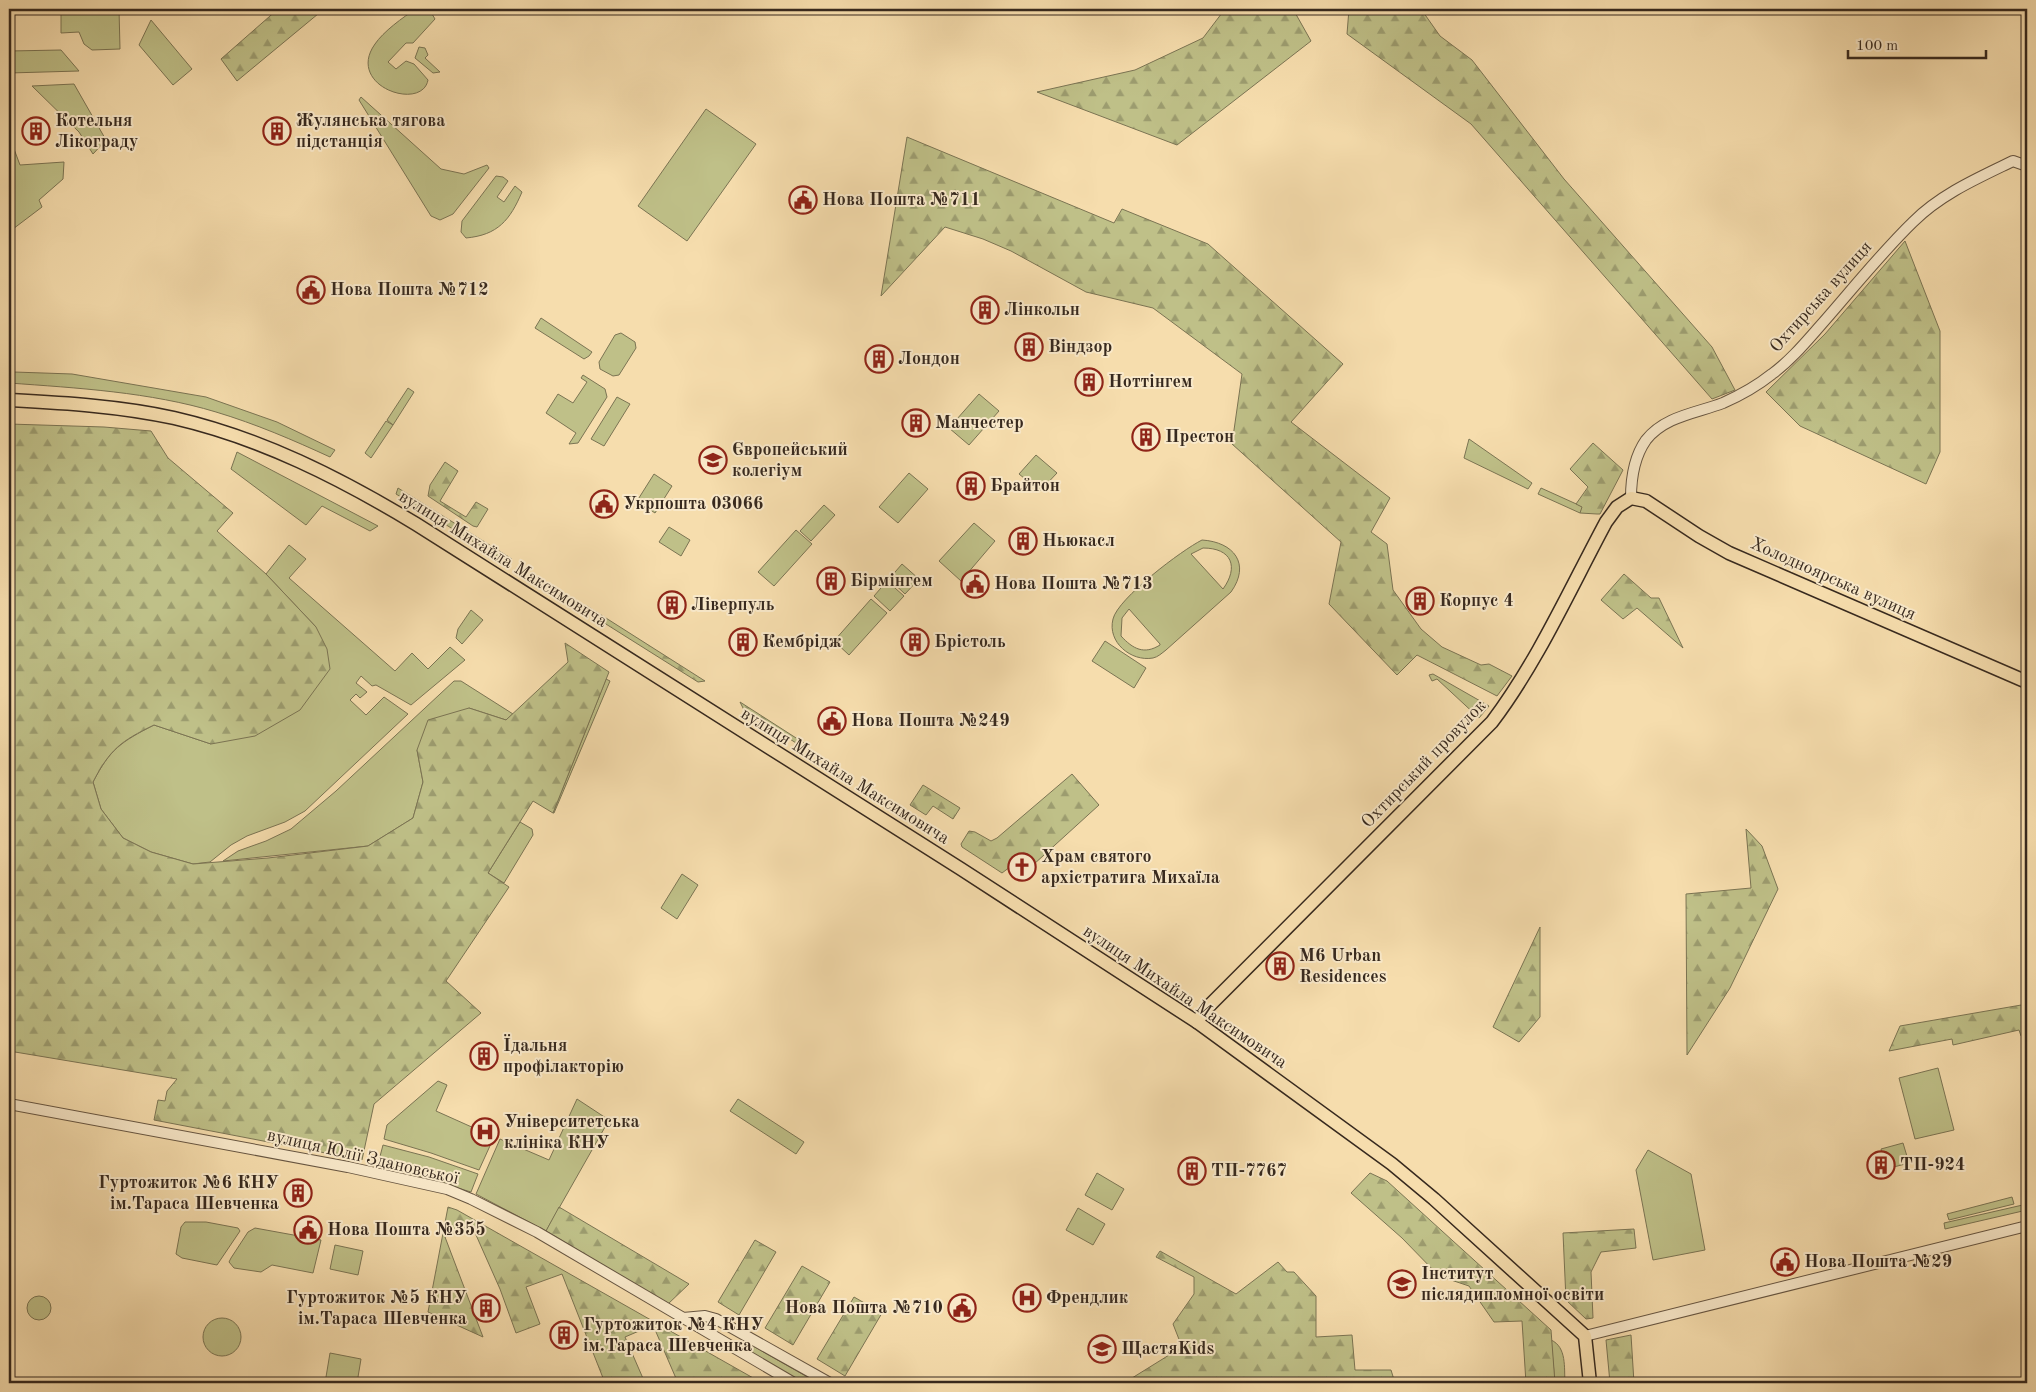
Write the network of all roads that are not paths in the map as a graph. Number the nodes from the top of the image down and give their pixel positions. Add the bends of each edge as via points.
1 (2027, 166) edge
2 (9, 400) edge
3 (1631, 498) junction
4 (2027, 682) edge
5 (1197, 1022) junction
6 (9, 1104) edge
7 (2027, 1226) edge
8 (683, 1318) junction
9 (1585, 1336) junction
10 (794, 1383) edge
11 (830, 1383) edge
12 (1590, 1383) edge

1 - 3 street, Охтирська вулиця via 2013,161 1935,203 1914,220 1803,345 1773,374 1723,403 1662,426 1640,452 1633,471
2 - 5 main road, вулиця Михайла Максимовича via 97,406 176,419 271,449 336,478 422,528
3 - 4 main road, Холодноярська вулиця via 1646,501 1729,553
3 - 5 main road, Охтирський провулок via 1617,507 1606,522 1530,664 1492,722 1205,1010
5 - 9 main road, вулиця Михайла Максимовича via 1392,1164
6 - 8 street, вулиця Юлії Здановської via 348,1167 447,1189 537,1232
7 - 9 street
8 - 10 street, вулиця Юлії Здановської
8 - 11 street via 716,1318
9 - 12 main road

